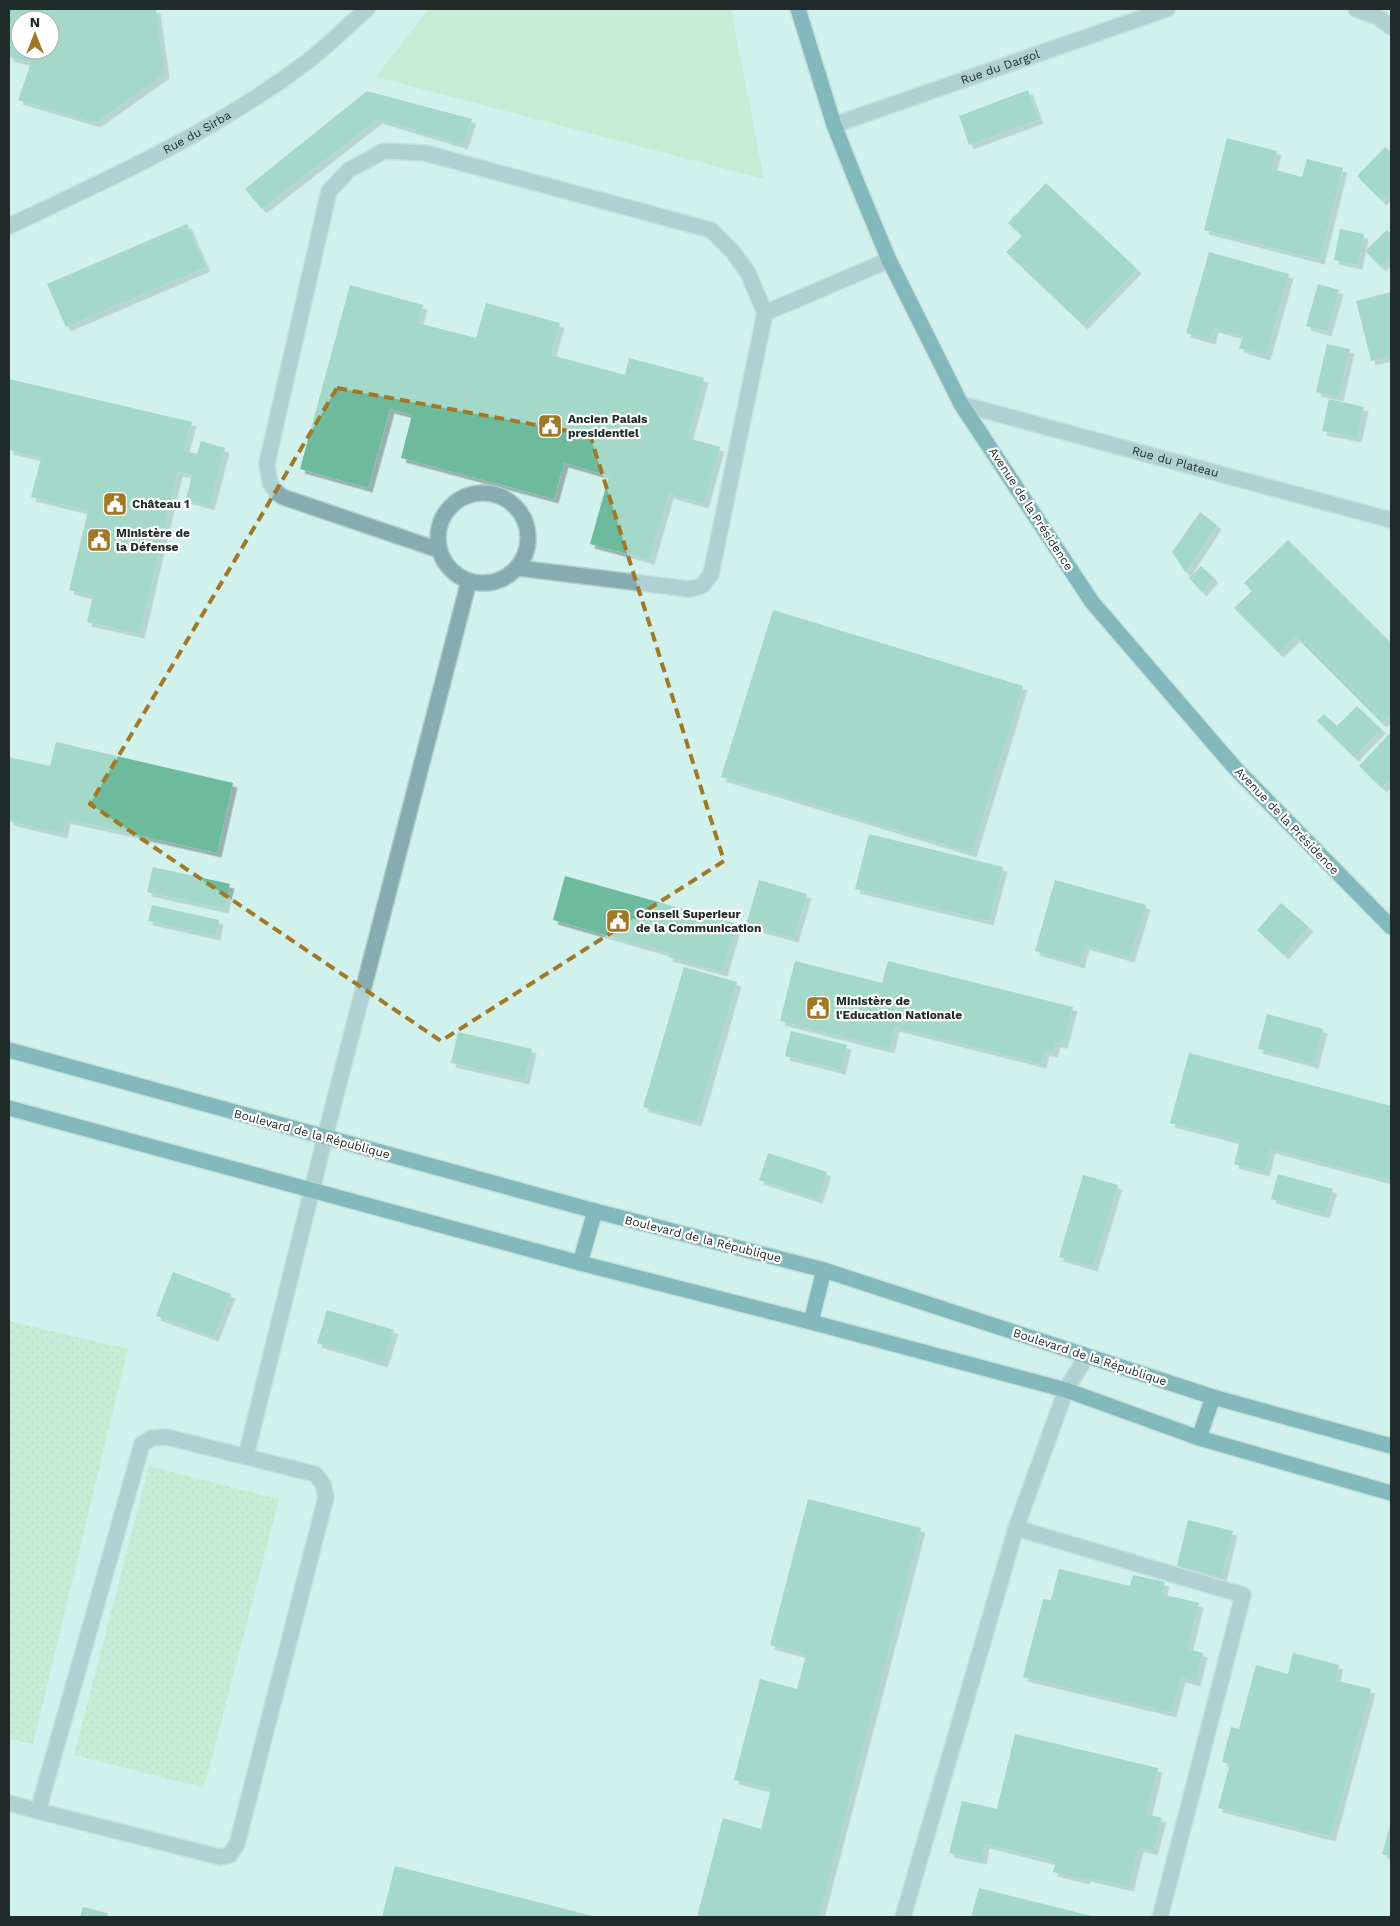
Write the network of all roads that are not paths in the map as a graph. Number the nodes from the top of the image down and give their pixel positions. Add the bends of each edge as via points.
1 (367, 9) edge
2 (798, 9) edge
3 (1167, 9) edge
4 (1356, 9) edge
5 (1391, 28) edge
6 (834, 125) junction
7 (9, 226) edge
8 (889, 260) junction
9 (765, 313) junction
10 (961, 404) junction
11 (1391, 520) edge
12 (439, 550) junction
13 (518, 568) junction
14 (470, 581) junction
15 (1391, 927) edge
16 (9, 1050) edge
17 (9, 1108) edge
18 (325, 1137) junction
19 (312, 1190) junction
20 (595, 1211) junction
21 (580, 1263) junction
22 (824, 1270) junction
23 (811, 1322) junction
24 (1086, 1357) junction
25 (1066, 1390) junction
26 (1213, 1397) junction
27 (1199, 1438) junction
28 (1391, 1446) edge
29 (246, 1456) junction
30 (1391, 1493) edge
31 (1016, 1528) junction
32 (9, 1803) edge
33 (38, 1811) junction
34 (903, 1917) edge
35 (1160, 1917) edge

1 - 7 street, Rue du Sirba via 305,64 200,132
2 - 6 main road, Avenue de la Présidence
3 - 6 street, Rue du Dargol
4 - 5 street via 1378,17
6 - 8 main road, Avenue de la Présidence
8 - 9 street
8 - 10 main road, Avenue de la Présidence
9 - 12 street via 748,273 711,230 425,153 384,152 349,170 329,191 267,462 268,478 273,490 283,497
9 - 13 street via 711,574 702,586 689,589
10 - 11 street, Rue du Plateau
10 - 15 main road, Avenue de la Présidence via 1092,602 1235,768
12 - 13 street via 439,524 448,509 462,497 479,492 496,495 512,503 524,517 528,535 526,552
12 - 14 street via 453,572
13 - 14 street via 504,578 486,583
14 - 18 street
16 - 18 main road, Boulevard de la République
17 - 19 main road
18 - 19 street
18 - 20 main road, Boulevard de la République
19 - 21 main road
19 - 29 street
20 - 21 main road
20 - 22 main road, Boulevard de la République
21 - 23 main road
22 - 23 main road
22 - 24 main road, Boulevard de la République
23 - 25 main road
24 - 25 street
24 - 26 main road, Boulevard de la République
25 - 27 main road
25 - 31 street
26 - 27 main road
26 - 28 main road, Boulevard de la République
27 - 30 main road
29 - 33 street via 167,1437 152,1438 142,1444
29 - 33 street via 315,1474 323,1484 326,1497 237,1844 230,1855 220,1857
31 - 34 street
31 - 35 street via 1243,1595
32 - 33 street

